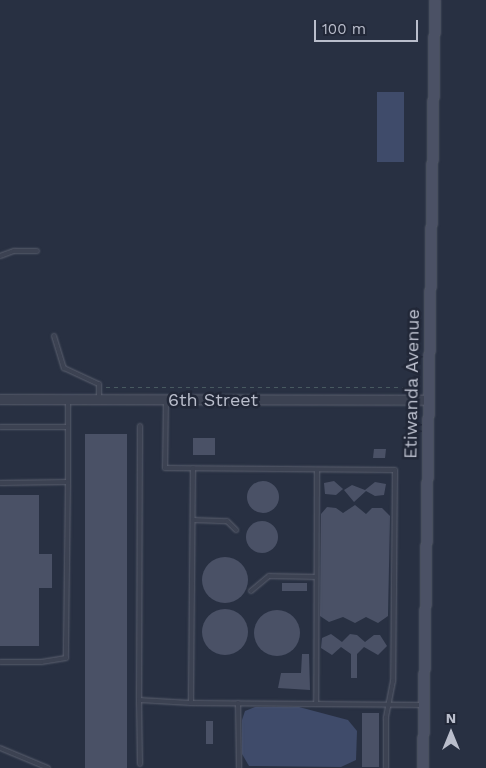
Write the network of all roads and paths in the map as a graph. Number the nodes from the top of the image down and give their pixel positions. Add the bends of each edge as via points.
1 (435, 0) edge
2 (37, 251) dead end
3 (0, 256) edge
4 (54, 336) dead end
5 (106, 387) dead end
6 (408, 388) dead end
7 (0, 399) edge
8 (166, 399) junction
9 (68, 400) junction
10 (99, 400) junction
11 (427, 400) junction
12 (140, 426) dead end
13 (0, 427) edge
14 (68, 427) junction
15 (193, 468) junction
16 (317, 470) junction
17 (68, 482) junction
18 (0, 483) edge
19 (193, 520) junction
20 (236, 530) dead end
21 (316, 577) junction
22 (251, 591) dead end
23 (0, 662) edge
24 (139, 700) junction
25 (191, 703) junction
26 (238, 703) junction
27 (316, 704) junction
28 (388, 705) junction
29 (423, 705) junction
30 (0, 748) edge
31 (140, 764) dead end
32 (48, 768) edge
33 (239, 768) edge
34 (386, 768) edge
35 (423, 768) edge

1 - 11 main road, Etiwanda Avenue
2 - 3 lane via 14,251
4 - 10 lane via 64,368 99,384
5 - 6 path
7 - 9 street, 6th Street
8 - 10 street, 6th Street
8 - 11 street, 6th Street
8 - 15 lane via 165,468
9 - 10 street, 6th Street
9 - 14 lane
11 - 29 main road, Etiwanda Avenue
12 - 24 lane
13 - 14 lane
14 - 17 lane
15 - 16 lane
15 - 19 lane
16 - 21 lane
16 - 28 lane via 395,470 393,681
17 - 18 lane
17 - 23 lane via 66,658
19 - 20 lane via 227,521
19 - 25 lane
21 - 22 lane via 268,576
21 - 27 lane
24 - 25 lane
24 - 31 lane
25 - 26 lane
26 - 27 lane
26 - 33 lane
27 - 28 lane
28 - 29 lane
28 - 34 lane
29 - 35 main road, Etiwanda Avenue
30 - 32 lane

